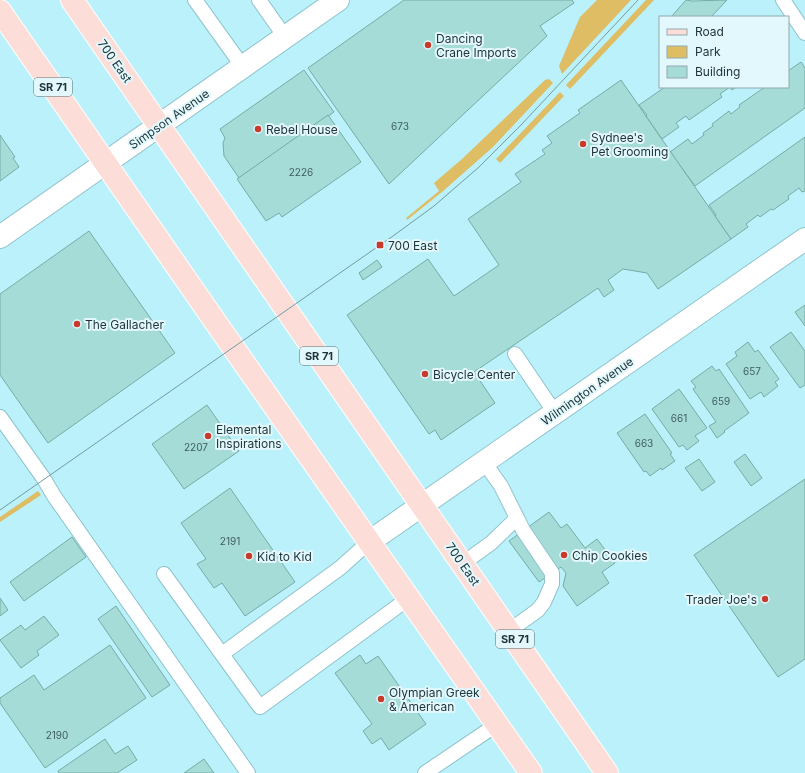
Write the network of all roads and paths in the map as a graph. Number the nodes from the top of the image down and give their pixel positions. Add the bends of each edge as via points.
1 (72, 0) edge
2 (195, 0) edge
3 (259, 0) edge
4 (338, 0) edge
5 (783, 0) edge
6 (0, 11) edge
7 (805, 33) edge
8 (285, 37) junction
9 (243, 67) junction
10 (160, 125) junction
11 (106, 163) junction
12 (0, 237) edge
13 (805, 239) edge
14 (514, 354) dead end
15 (555, 413) junction
16 (0, 417) edge
17 (484, 462) junction
18 (422, 506) junction
19 (517, 518) junction
20 (370, 542) junction
21 (462, 564) junction
22 (164, 574) dead end
23 (409, 598) junction
24 (509, 631) junction
25 (222, 654) junction
26 (496, 725) junction
27 (248, 773) edge
28 (425, 773) edge
29 (531, 773) edge
30 (607, 773) edge

1 - 10 main road, 700 East / SR 71
2 - 9 lane
3 - 8 lane
4 - 8 street, Simpson Avenue
5 - 7 lane
6 - 11 main road, SR 71
8 - 9 street, Simpson Avenue
9 - 10 street, Simpson Avenue
10 - 11 street, Simpson Avenue
10 - 18 main road, 700 East / SR 71
11 - 12 street, Simpson Avenue
11 - 20 main road, SR 71
13 - 15 street, Wilmington Avenue
14 - 15 lane
15 - 17 street, Wilmington Avenue
16 - 27 lane
17 - 18 street, Wilmington Avenue
17 - 19 lane via 501,486
18 - 20 street, Wilmington Avenue
18 - 21 main road, 700 East / SR 71
19 - 21 lane via 491,543
19 - 24 lane via 552,573 552,584 538,610
20 - 23 main road, SR 71
20 - 25 lane via 340,568
21 - 24 main road, 700 East / SR 71
22 - 25 lane
23 - 25 lane via 260,708
23 - 26 main road, SR 71
24 - 30 main road, 700 East / SR 71
26 - 28 lane
26 - 29 main road, SR 71

